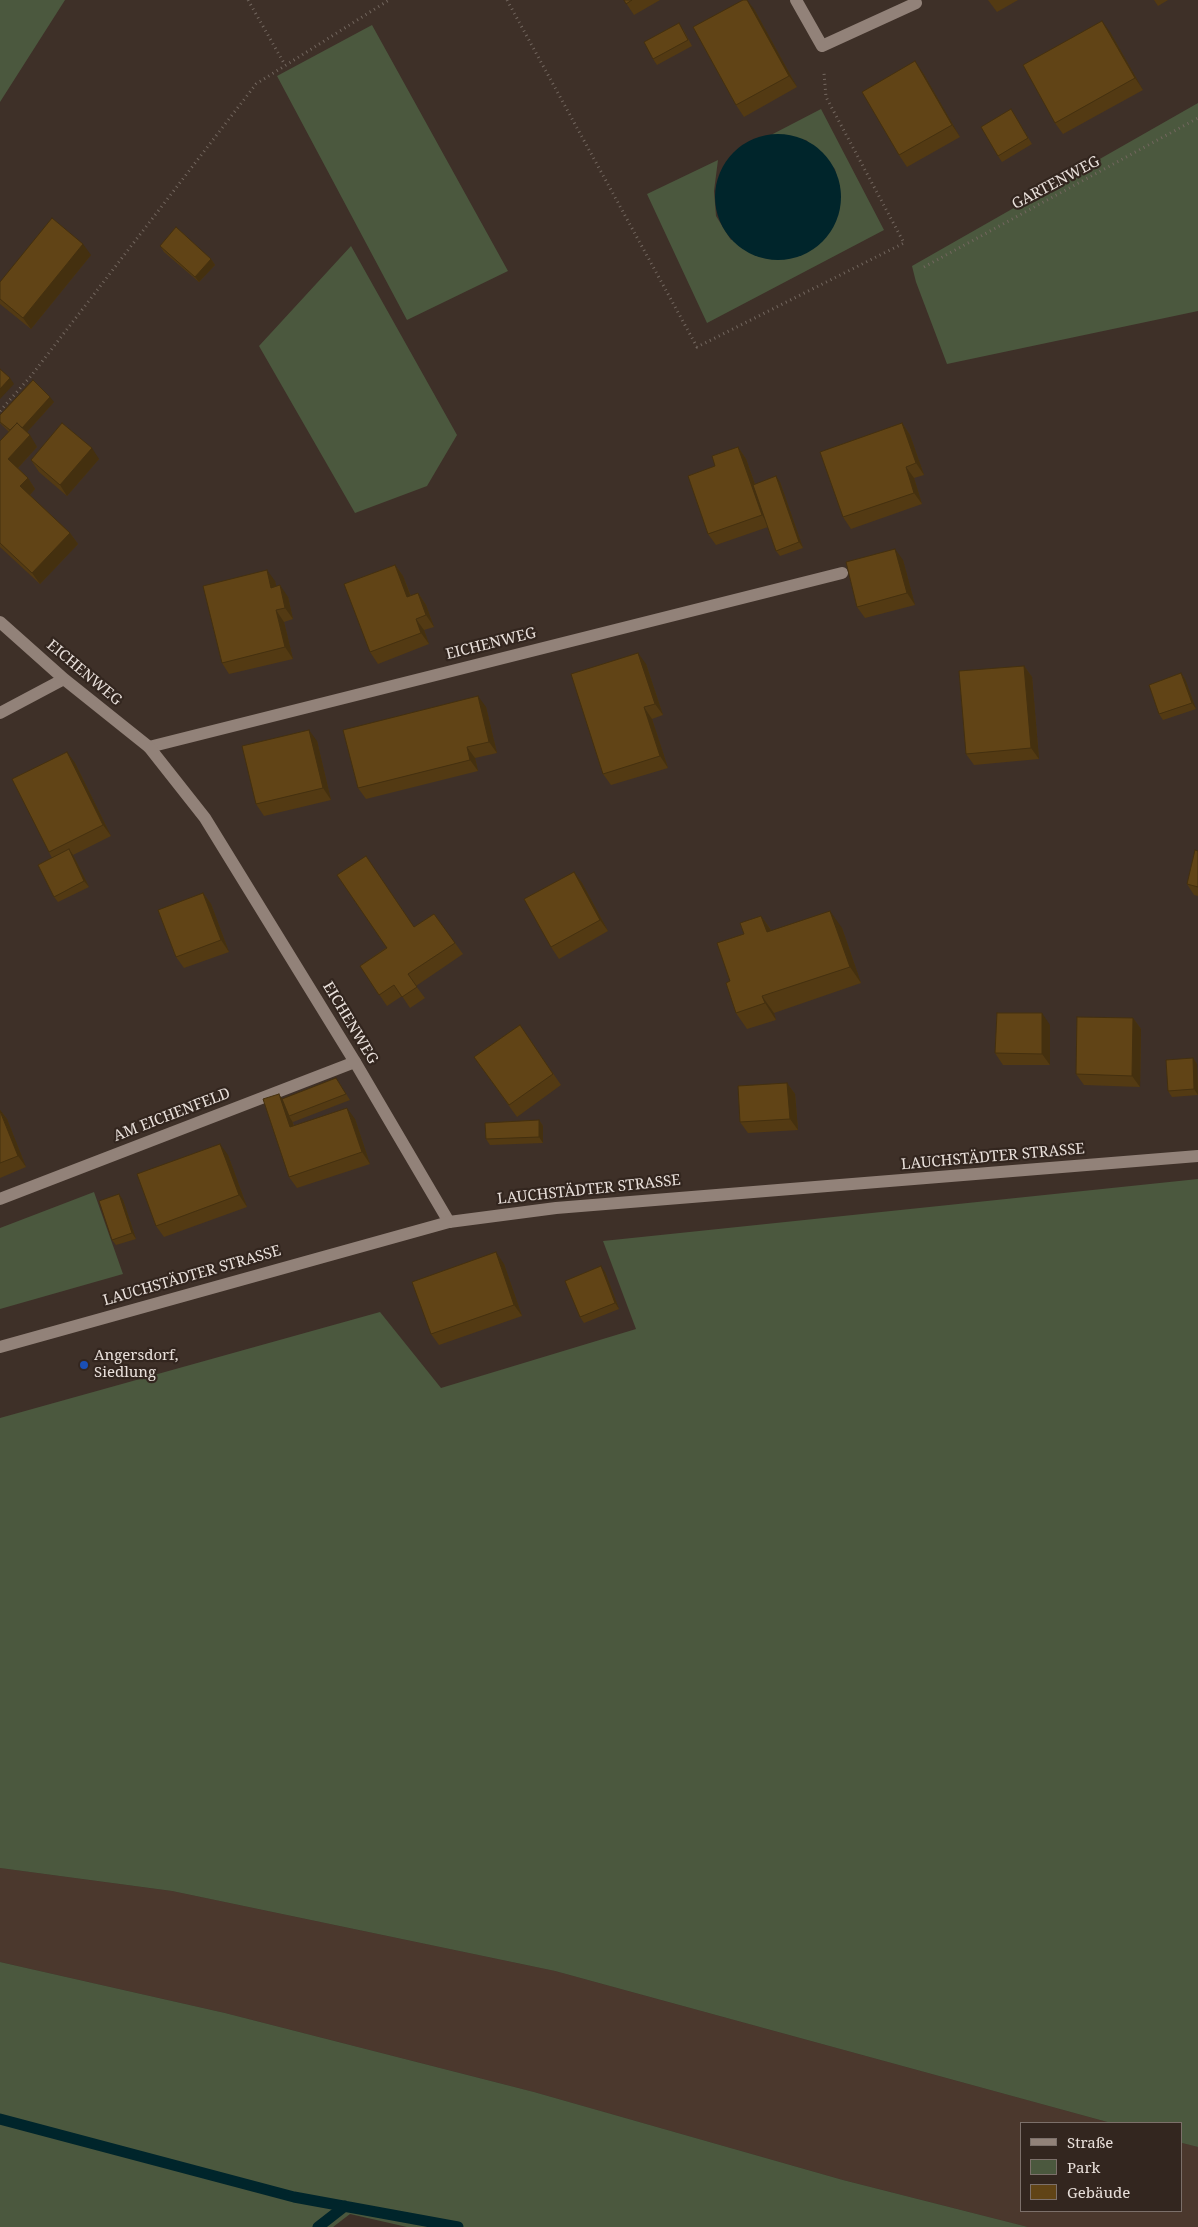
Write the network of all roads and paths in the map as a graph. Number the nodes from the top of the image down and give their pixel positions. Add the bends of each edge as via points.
1 (248, 0) edge
2 (388, 0) edge
3 (507, 0) edge
4 (796, 0) edge
5 (916, 2) dead end
6 (822, 46) junction
7 (285, 65) junction
8 (1198, 118) edge
9 (924, 267) dead end
10 (0, 411) edge
11 (842, 573) dead end
12 (0, 622) edge
13 (64, 679) junction
14 (0, 713) edge
15 (149, 747) junction
16 (355, 1062) junction
17 (1198, 1156) edge
18 (0, 1199) edge
19 (449, 1222) junction
20 (0, 1347) edge

1 - 7 path
2 - 7 path
3 - 6 path via 697,347 904,242 826,97
4 - 6 main road
5 - 6 main road
7 - 10 path via 256,84 31,376
8 - 9 path, GARTENWEG
11 - 15 main road, EICHENWEG
12 - 13 main road, EICHENWEG
13 - 14 main road
13 - 15 main road, EICHENWEG
15 - 16 main road, EICHENWEG via 206,818
16 - 18 main road, AM EICHENFELD
16 - 19 main road, EICHENWEG
17 - 19 main road, LAUCHSTÄDTER STRASSE via 566,1207
19 - 20 main road, LAUCHSTÄDTER STRASSE

